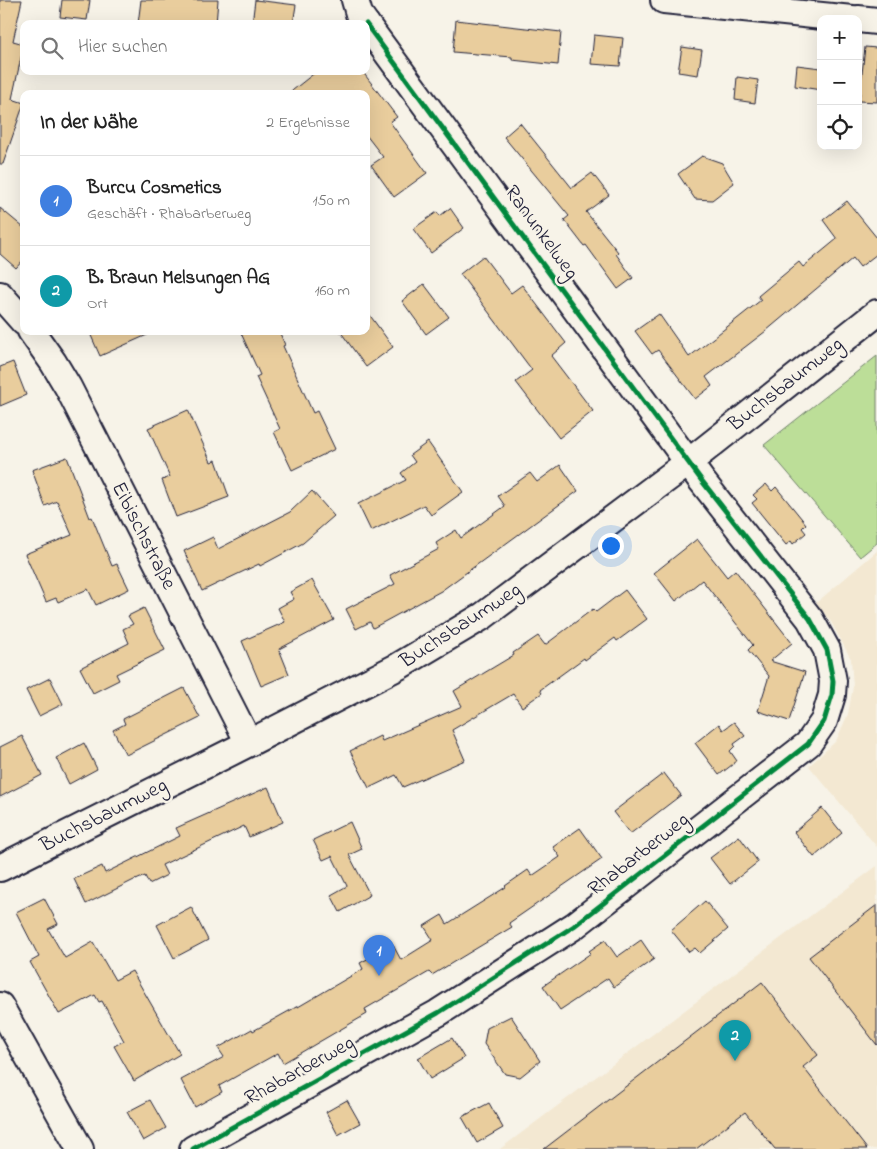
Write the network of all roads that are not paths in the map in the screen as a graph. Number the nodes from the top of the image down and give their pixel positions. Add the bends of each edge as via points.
1 (355, 0) edge
2 (664, 0) edge
3 (817, 15) edge
4 (862, 19) edge
5 (363, 20) edge
6 (877, 21) edge
7 (370, 29) edge
8 (0, 295) edge
9 (877, 314) edge
10 (20, 318) edge
11 (34, 335) edge
12 (689, 462) junction
13 (249, 744) junction
14 (0, 868) edge
15 (0, 1006) edge
16 (80, 1149) edge
17 (193, 1149) edge

1 - 5 street, Ranunkelweg
2 - 3 street
4 - 6 street
7 - 12 street, Ranunkelweg
8 - 10 street
9 - 12 street, Buchsbaumweg
11 - 13 street, Eibischstraße via 68,387
12 - 13 street, Buchsbaumweg via 483,616 399,666
12 - 17 street, Rhabarberweg via 810,619 827,650 832,694 817,734 574,926 438,1013
13 - 14 street, Buchsbaumweg
15 - 16 street

